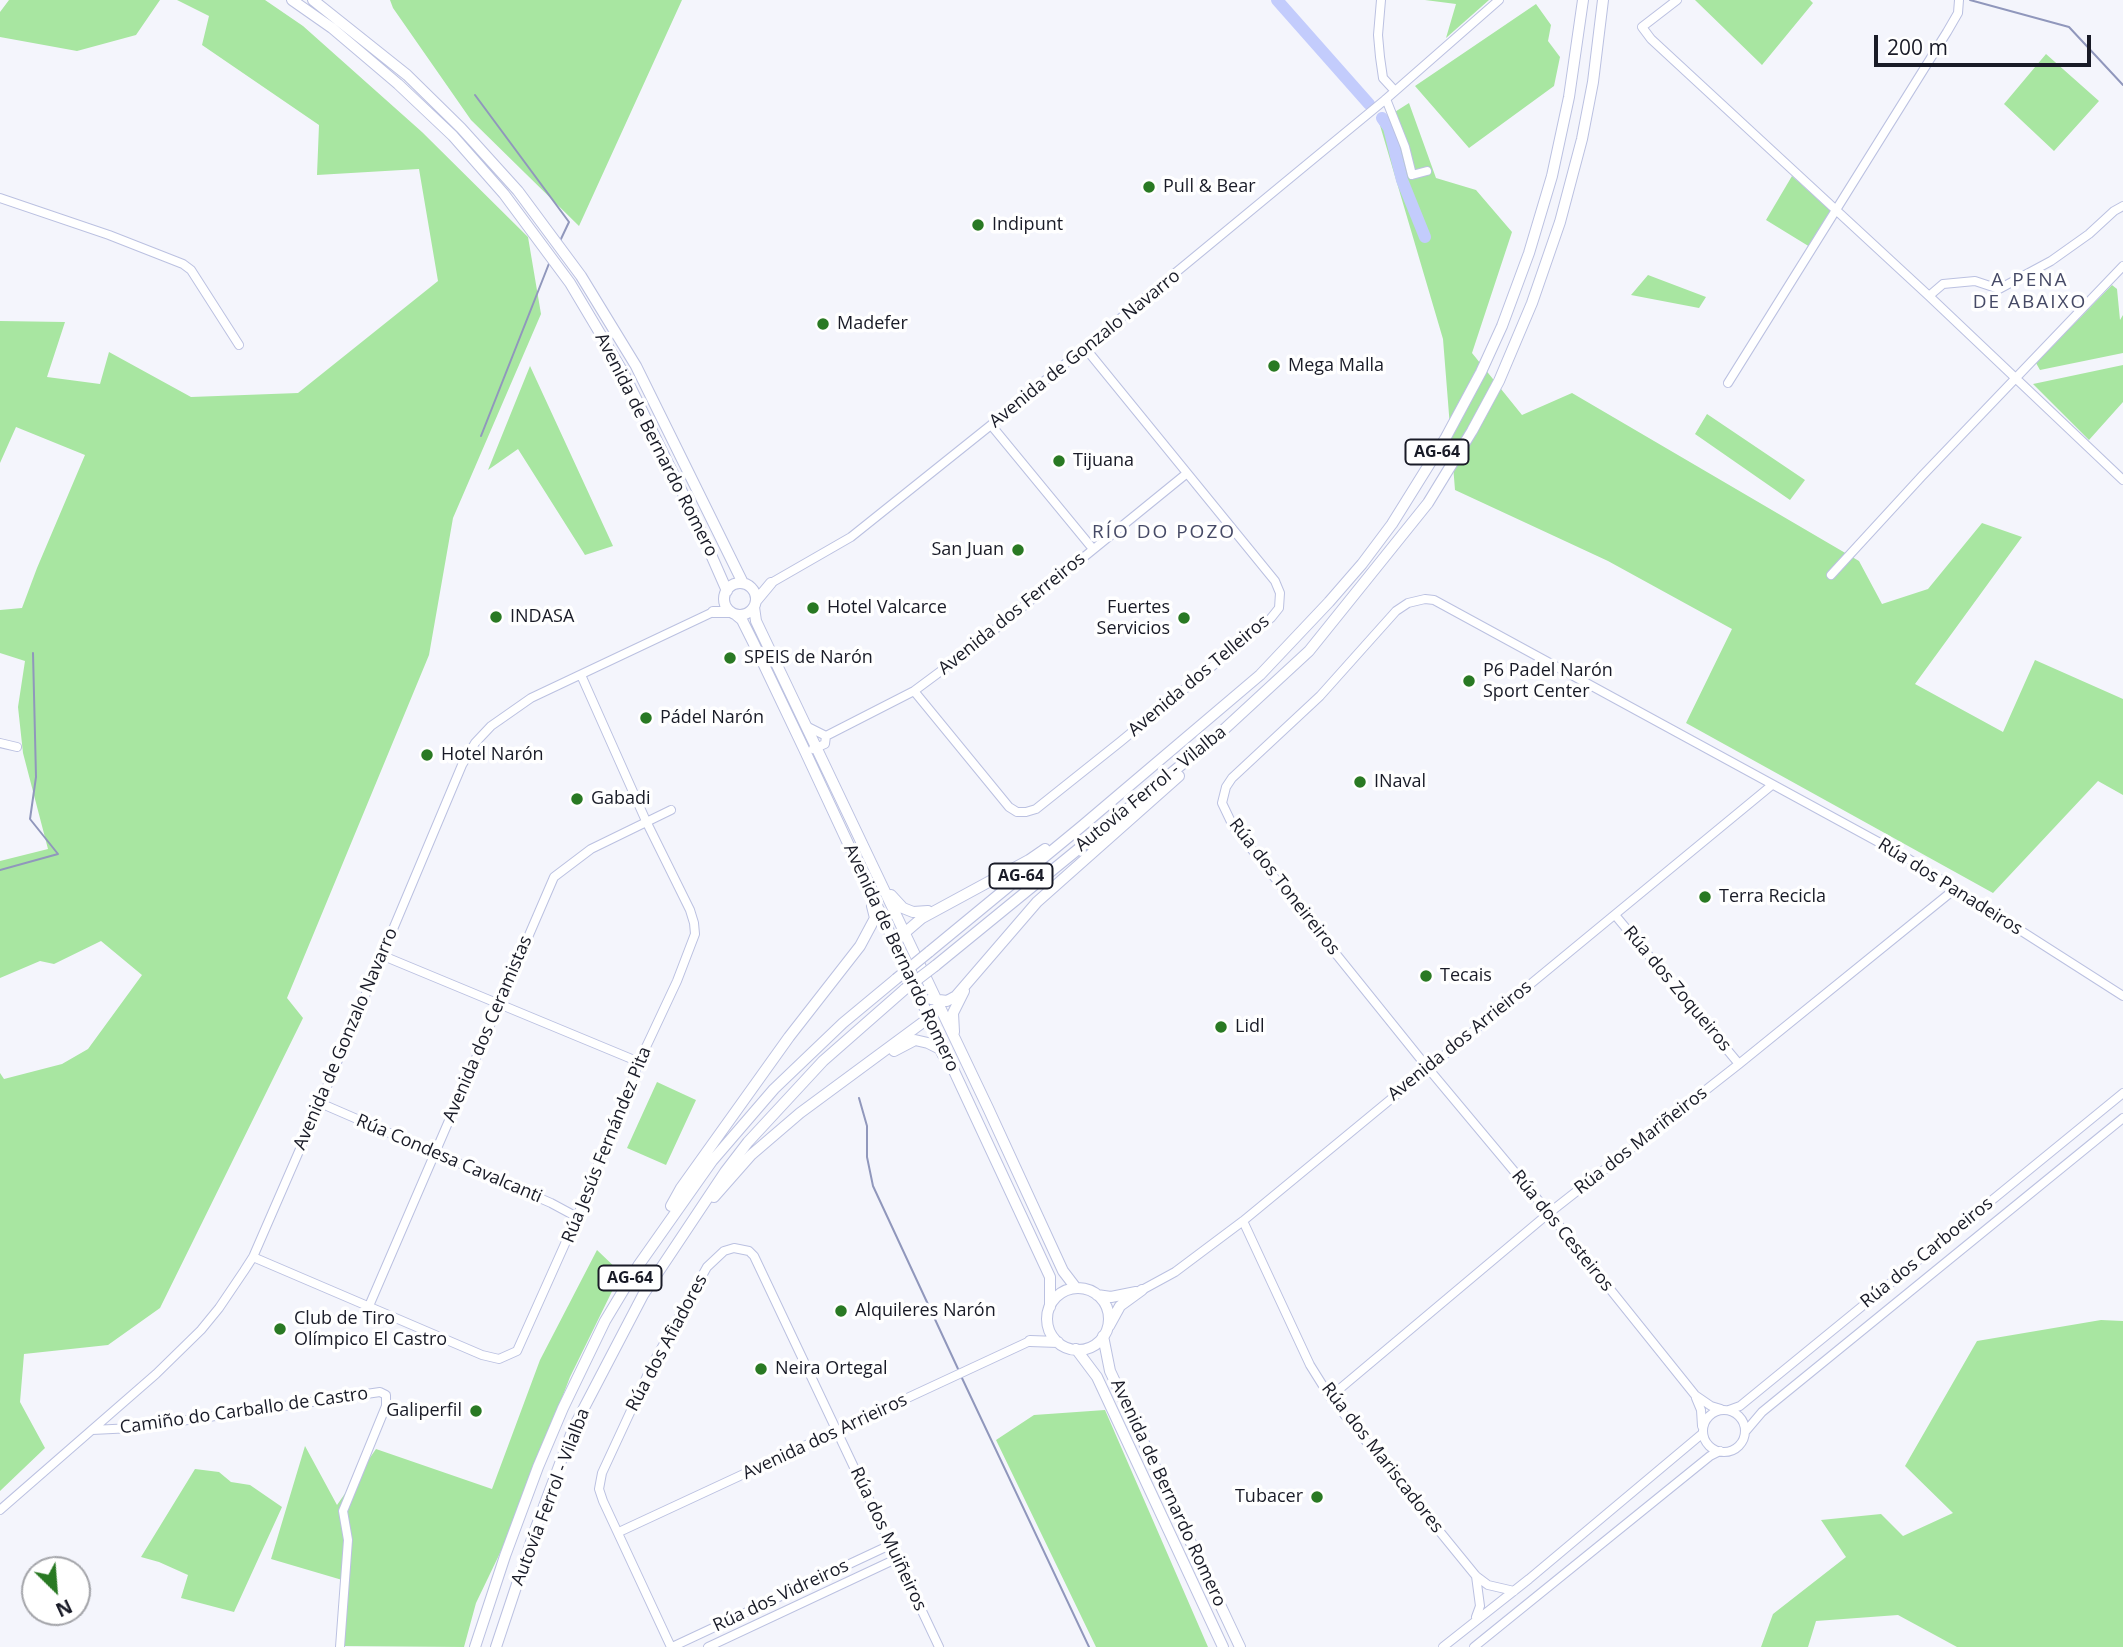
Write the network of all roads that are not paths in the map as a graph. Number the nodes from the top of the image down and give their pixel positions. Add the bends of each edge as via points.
1 (292, 0) edge
2 (313, 0) edge
3 (1381, 0) edge
4 (1499, 0) edge
5 (1583, 0) edge
6 (1602, 0) edge
7 (1677, 0) edge
8 (1959, 0) edge
9 (1395, 91) junction
10 (1386, 99) junction
11 (1427, 171) dead end
12 (0, 198) edge
13 (2123, 206) edge
14 (1835, 211) junction
15 (2123, 266) edge
16 (1929, 296) junction
17 (239, 345) dead end
18 (1086, 349) junction
19 (2017, 378) junction
20 (1728, 383) dead end
21 (992, 425) junction
22 (1186, 474) junction
23 (2123, 480) edge
24 (1093, 549) junction
25 (1831, 575) dead end
26 (771, 583) junction
27 (747, 585) junction
28 (725, 596) junction
29 (755, 604) junction
30 (713, 612) junction
31 (733, 613) junction
32 (1309, 651) junction
33 (582, 675) junction
34 (914, 691) junction
35 (808, 727) junction
36 (826, 736) junction
37 (0, 743) edge
38 (17, 747) dead end
39 (804, 748) junction
40 (818, 748) junction
41 (1772, 785) junction
42 (1113, 800) junction
43 (671, 810) dead end
44 (646, 821) junction
45 (875, 871) junction
46 (863, 877) junction
47 (1955, 889) junction
48 (934, 910) junction
49 (1615, 915) junction
50 (900, 939) junction
51 (860, 946) junction
52 (381, 955) junction
53 (967, 985) junction
54 (919, 996) junction
55 (2123, 996) edge
56 (933, 997) junction
57 (500, 1004) junction
58 (928, 1017) junction
59 (639, 1062) junction
60 (1739, 1064) junction
61 (1427, 1067) junction
62 (971, 1074) junction
63 (957, 1078) junction
64 (838, 1085) junction
65 (2123, 1093) edge
66 (320, 1103) junction
67 (2123, 1118) edge
68 (436, 1153) junction
69 (1549, 1213) junction
70 (577, 1217) junction
71 (1242, 1220) junction
72 (683, 1233) junction
73 (253, 1257) junction
74 (638, 1266) junction
75 (1076, 1288) junction
76 (1142, 1290) junction
77 (1097, 1295) junction
78 (369, 1306) junction
79 (1050, 1307) junction
80 (1047, 1319) junction
81 (1105, 1332) junction
82 (1030, 1341) junction
83 (1058, 1342) junction
84 (1076, 1349) junction
85 (1695, 1395) junction
86 (1330, 1397) junction
87 (1725, 1410) junction
88 (92, 1430) junction
89 (837, 1431) junction
90 (1702, 1431) junction
91 (1745, 1432) junction
92 (1720, 1451) junction
93 (0, 1510) edge
94 (619, 1532) junction
95 (890, 1545) junction
96 (873, 1554) junction
97 (898, 1558) junction
98 (877, 1568) junction
99 (1476, 1576) junction
100 (1514, 1591) junction
101 (1472, 1623) junction
102 (688, 1643) edge
103 (340, 1647) edge
104 (475, 1647) edge
105 (496, 1647) edge
106 (671, 1647) edge
107 (708, 1647) edge
108 (939, 1647) edge
109 (1223, 1647) edge
110 (1240, 1647) edge
111 (1443, 1647) edge
112 (1474, 1647) edge

1 - 28 highway, Avenida de Bernardo Romero via 342,36 453,136 504,194 562,272 623,372 694,516
2 - 27 highway, Avenida de Bernardo Romero via 407,75 518,191 581,276 636,366
3 - 9 street via 1378,35 1383,78
4 - 9 street, Avenida de Gonzalo Navarro
5 - 42 highway, Autovía Ferrol - Vilalba / AG-64 via 1569,97 1529,253 1502,326 1445,439 1392,524 1295,640
6 - 32 highway, Autovía Ferrol - Vilalba / AG-64 via 1582,139 1560,222 1511,355 1428,503
7 - 14 street via 1642,27 1646,33
8 - 14 street via 1958,13 1947,32
9 - 10 street, Avenida de Gonzalo Navarro
10 - 11 street via 1412,175
10 - 18 street, Avenida de Gonzalo Navarro
12 - 17 street via 183,264
13 - 16 street via 2051,261 1999,289 1975,281 1943,284
14 - 16 street
14 - 20 street
15 - 19 street
16 - 19 street
18 - 21 street, Avenida de Gonzalo Navarro
18 - 22 street, Avenida dos Telleiros
19 - 23 street
19 - 25 street
21 - 24 street
21 - 26 street, Avenida de Gonzalo Navarro via 851,537
22 - 24 street, Avenida dos Ferreiros
22 - 34 street, Avenida dos Telleiros via 1275,581 1279,608 1036,809 1017,812 1009,807
24 - 34 street, Avenida dos Ferreiros
26 - 27 highway
26 - 29 highway
27 - 28 highway via 732,585
27 - 29 highway via 756,594
28 - 30 highway
28 - 31 highway
29 - 31 highway via 744,615
29 - 35 highway, Avenida de Bernardo Romero via 756,621
30 - 31 highway
30 - 33 street, Avenida de Gonzalo Navarro
31 - 39 highway, Avenida de Bernardo Romero via 742,620
32 - 53 highway via 1215,745 1037,902
32 - 72 highway, Autovía Ferrol - Vilalba / AG-64, bridge via 1219,735 905,989 823,1062 772,1114
33 - 44 street, Rúa Jesús Fernández Pita
33 - 52 street, Avenida de Gonzalo Navarro via 511,711 475,743
34 - 36 street, Avenida dos Ferreiros
35 - 36 street
35 - 40 highway, Avenida de Bernardo Romero
36 - 40 street via 825,744
37 - 38 street
39 - 40 street
39 - 46 highway, Avenida de Bernardo Romero
40 - 45 highway, Avenida de Bernardo Romero
41 - 47 street, Rúa dos Panadeiros
41 - 49 street, Avenida dos Arrieiros
41 - 61 street, Rúa dos Toneireiros via 1453,608 1425,599 1396,611 1321,696 1232,778 1222,803 1234,826
42 - 48 highway via 1029,860
42 - 74 highway, Autovía Ferrol - Vilalba / AG-64, bridge via 842,1023 774,1089 712,1161
43 - 44 street, Avenida dos Ceramistas
44 - 57 street, Avenida dos Ceramistas via 591,849 554,877
44 - 59 street, Rúa Jesús Fernández Pita via 690,910 695,934
45 - 48 highway via 903,908
45 - 50 highway, Avenida de Bernardo Romero
46 - 50 highway, Avenida de Bernardo Romero
46 - 51 highway via 875,918
47 - 55 street, Rúa dos Panadeiros
47 - 60 street, Rúa dos Mariñeiros
48 - 50 highway
49 - 60 street, Rúa dos Zoqueiros
49 - 61 street, Avenida dos Arrieiros
50 - 51 highway via 885,934
50 - 54 highway, Avenida de Bernardo Romero
50 - 56 highway, Avenida de Bernardo Romero
51 - 74 highway via 681,1188
52 - 57 street
52 - 66 street, Avenida de Gonzalo Navarro
53 - 56 highway via 947,1001
53 - 62 highway via 953,1013 953,1028
54 - 56 highway
54 - 58 highway, Avenida de Bernardo Romero
56 - 58 highway
56 - 62 highway, Avenida de Bernardo Romero
57 - 59 street
57 - 68 street, Avenida dos Ceramistas
58 - 63 highway, Avenida de Bernardo Romero
58 - 64 highway
59 - 70 street, Rúa Jesús Fernández Pita
60 - 69 street, Rúa dos Mariñeiros
61 - 69 street, Rúa dos Cesteiros
61 - 71 street, Avenida dos Arrieiros
62 - 75 highway, Avenida de Bernardo Romero via 1063,1271
63 - 64 highway via 940,1049 915,1040
63 - 79 highway, Avenida de Bernardo Romero via 1050,1277
64 - 72 highway via 751,1155
65 - 87 street, Rúa dos Carboeiros via 1741,1405
66 - 68 street, Rúa Condesa Cavalcanti
66 - 73 street, Avenida de Gonzalo Navarro
67 - 91 street, Rúa dos Carboeiros via 1762,1412
68 - 70 street, Rúa Condesa Cavalcanti
68 - 78 street, Avenida dos Ceramistas
69 - 85 street, Rúa dos Cesteiros
69 - 86 street, Rúa dos Mariñeiros
70 - 78 street, Rúa Jesús Fernández Pita via 517,1351 499,1359
71 - 76 street, Avenida dos Arrieiros via 1175,1272
71 - 86 street, Rúa dos Mariscadores via 1310,1365
72 - 105 highway, Autovía Ferrol - Vilalba / AG-64 via 643,1295 573,1429
73 - 78 street, Rúa Jesús Fernández Pita
73 - 88 street, Avenida de Gonzalo Navarro via 201,1330
74 - 104 highway, Autovía Ferrol - Vilalba / AG-64 via 605,1321 548,1443
75 - 77 highway
75 - 79 highway via 1060,1293
76 - 77 highway via 1129,1295
76 - 81 highway via 1120,1306
77 - 81 highway via 1107,1310
79 - 80 highway
80 - 82 highway
80 - 83 highway
81 - 84 highway via 1091,1346
81 - 110 highway, Avenida de Bernardo Romero via 1110,1371
82 - 83 highway
82 - 89 street, Avenida dos Arrieiros
83 - 84 highway
84 - 109 highway, Avenida de Bernardo Romero via 1097,1377
85 - 87 street, Rúa dos Cesteiros
85 - 90 street, Rúa dos Cesteiros
86 - 99 street, Rúa dos Mariscadores
87 - 90 street, Rúa dos Carboeiros via 1707,1417
87 - 91 street via 1740,1416
88 - 93 street, Avenida de Gonzalo Navarro
88 - 103 street, Camiño do Carballo de Castro via 134,1428 380,1392 386,1395 386,1406 343,1511 348,1540
89 - 94 street, Avenida dos Arrieiros
89 - 94 street, Rúa dos Afiadores via 754,1256 742,1249 724,1251 708,1267 653,1363 602,1473 603,1501
89 - 95 street, Rúa dos Muiñeiros
90 - 92 street via 1710,1447
90 - 100 street, Rúa dos Carboeiros
91 - 92 street, Rúa dos Carboeiros via 1736,1448
92 - 112 street, Rúa dos Carboeiros
94 - 106 street, Rúa dos Afiadores
95 - 96 street, Rúa dos Vidreiros
95 - 97 street, Rúa dos Muiñeiros
96 - 98 street via 878,1558
96 - 102 street, Rúa dos Vidreiros
97 - 98 street, Rúa dos Vidreiros
97 - 108 street, Rúa dos Muiñeiros
98 - 107 street, Rúa dos Vidreiros
99 - 100 street, Rúa dos Mariscadores via 1488,1585
99 - 101 street via 1480,1606
100 - 101 street, Rúa dos Carboeiros
101 - 111 street, Rúa dos Carboeiros
102 - 106 street, Rúa dos Vidreiros

